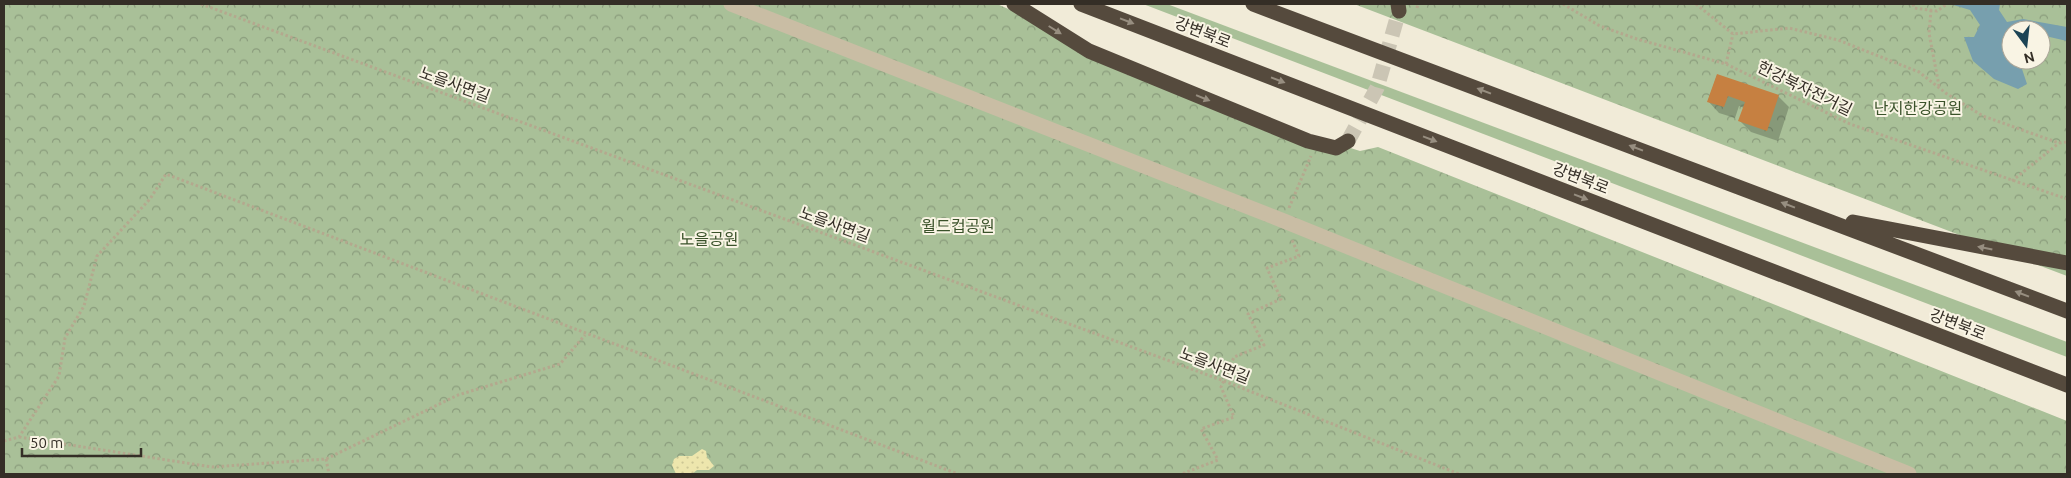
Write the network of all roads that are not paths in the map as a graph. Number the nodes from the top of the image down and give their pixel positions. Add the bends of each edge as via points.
1 (731, 4) edge
2 (1014, 4) edge
3 (1081, 4) edge
4 (1253, 4) edge
5 (1348, 141) dead end
6 (1811, 214) junction
7 (2067, 264) edge
8 (2067, 311) edge
9 (2025, 369) junction
10 (2067, 385) edge
11 (2067, 394) edge
12 (1909, 474) edge

1 - 12 street via 1284,221
2 -> 5 highway via 1089,51 1308,141 1336,148
3 -> 9 highway, 강변북로
6 -> 4 highway
7 -> 6 highway
8 -> 6 highway
9 - 10 highway, 강변북로
9 - 11 highway

